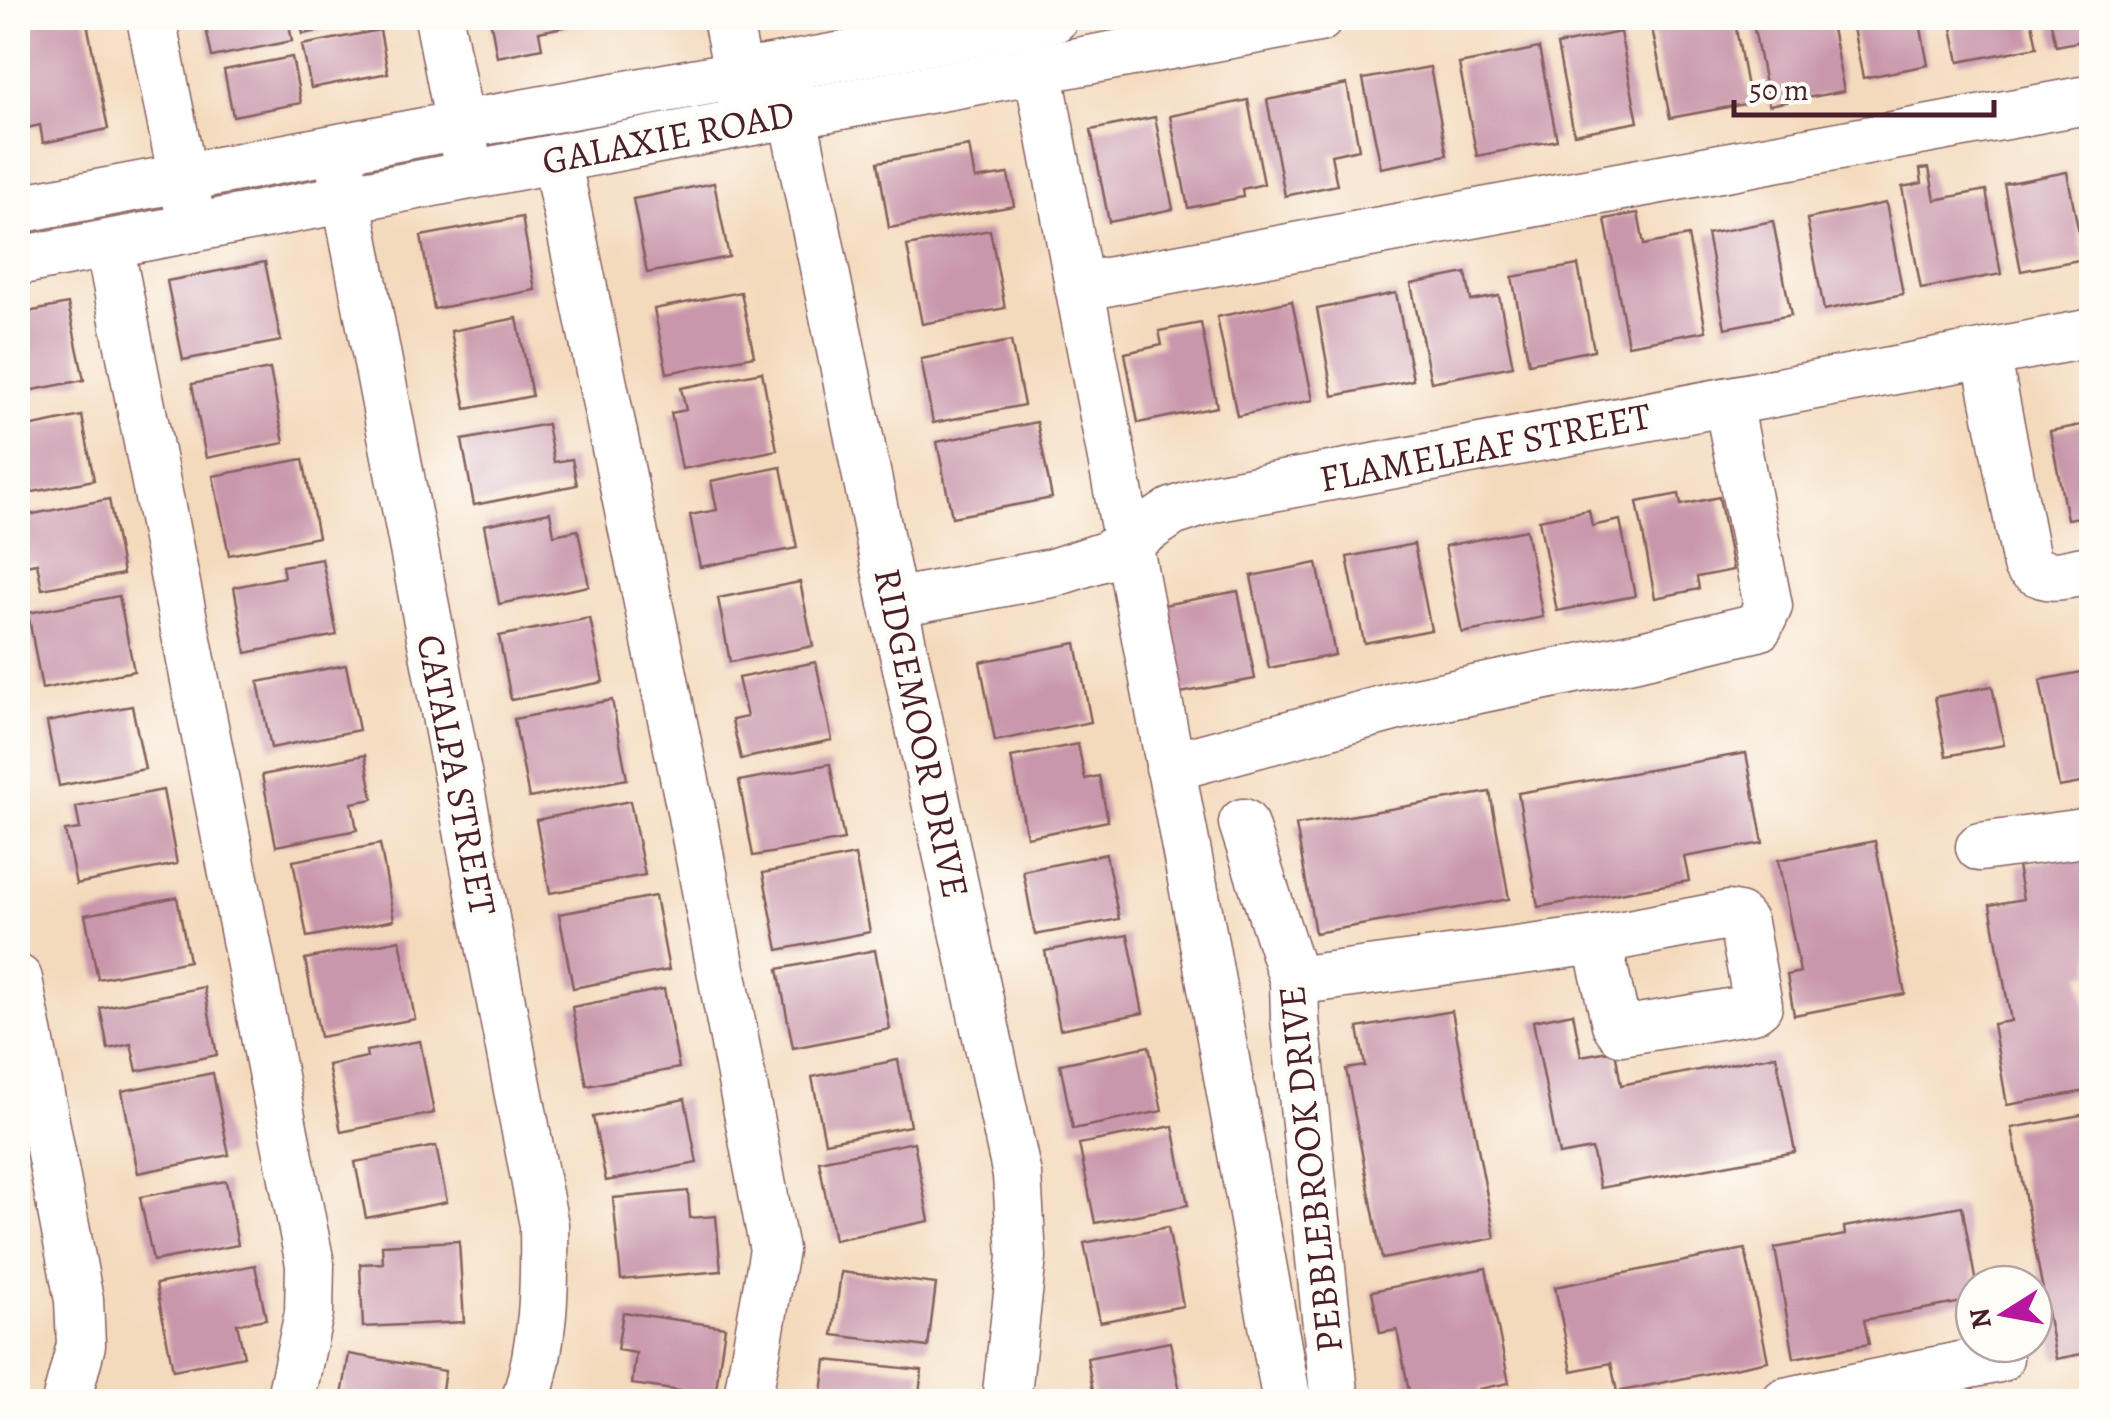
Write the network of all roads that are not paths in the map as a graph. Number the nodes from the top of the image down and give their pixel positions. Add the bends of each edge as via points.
1 (150, 18) edge
2 (439, 18) edge
3 (727, 18) edge
4 (1054, 18) edge
5 (1319, 18) edge
6 (903, 31) edge
7 (1136, 34) edge
8 (1038, 69) junction
9 (761, 71) junction
10 (2092, 99) edge
11 (771, 118) junction
12 (460, 125) junction
13 (337, 149) junction
14 (556, 158) junction
15 (470, 174) junction
16 (182, 179) junction
17 (344, 198) junction
18 (18, 209) edge
19 (192, 228) junction
20 (110, 244) junction
21 (18, 261) edge
22 (1078, 287) junction
23 (2092, 334) edge
24 (1986, 353) junction
25 (1728, 402) junction
26 (1126, 543) junction
27 (2092, 569) edge
28 (893, 603) junction
29 (1170, 768) junction
30 (1243, 823) dead end
31 (2092, 832) edge
32 (1980, 847) dead end
33 (1597, 940) dead end
34 (18, 978) edge
35 (1294, 981) junction
36 (1969, 1364) edge
37 (1785, 1401) edge
38 (66, 1402) edge
39 (290, 1402) edge
40 (526, 1402) edge
41 (747, 1402) edge
42 (1006, 1402) edge
43 (1287, 1402) edge
44 (1335, 1402) edge

1 - 16 street
2 - 12 street
3 - 9 street, RIDGEMOOR DRIVE
4 - 6 street, GALAXIE ROAD
5 - 7 street, GALAXIE ROAD
6 - 9 street, GALAXIE ROAD
7 - 8 street, GALAXIE ROAD
8 - 11 street, GALAXIE ROAD
8 - 22 street
9 - 11 street, RIDGEMOOR DRIVE
9 - 12 street, GALAXIE ROAD
10 - 22 street
11 - 14 street, GALAXIE ROAD
11 - 28 street, RIDGEMOOR DRIVE
12 - 13 street, GALAXIE ROAD
12 - 15 street
13 - 16 street, GALAXIE ROAD
13 - 17 street, CATALPA STREET
14 - 15 street, GALAXIE ROAD
14 - 41 street via 774,1250
15 - 17 street, GALAXIE ROAD
16 - 18 street, GALAXIE ROAD
16 - 19 street
17 - 19 street, GALAXIE ROAD
17 - 40 street, CATALPA STREET via 544,1225 546,1302
19 - 20 street, GALAXIE ROAD
20 - 21 street, GALAXIE ROAD
20 - 39 street via 310,1264 309,1313
22 - 26 street
23 - 24 street, FLAMELEAF STREET
24 - 25 street, FLAMELEAF STREET
24 - 27 street via 2028,565 2050,578
25 - 26 street, FLAMELEAF STREET via 1214,498 1172,512
25 - 29 street via 1768,606 1758,627 1397,706
26 - 28 street, FLAMELEAF STREET via 1052,574
26 - 29 street
28 - 42 street, RIDGEMOOR DRIVE via 1017,1175 1022,1257
29 - 43 street
30 - 35 street, PEBBLEBROOK DRIVE
31 - 32 street
33 - 35 street
34 - 38 street via 79,1300 81,1345
35 - 44 street, PEBBLEBROOK DRIVE
36 - 37 street

